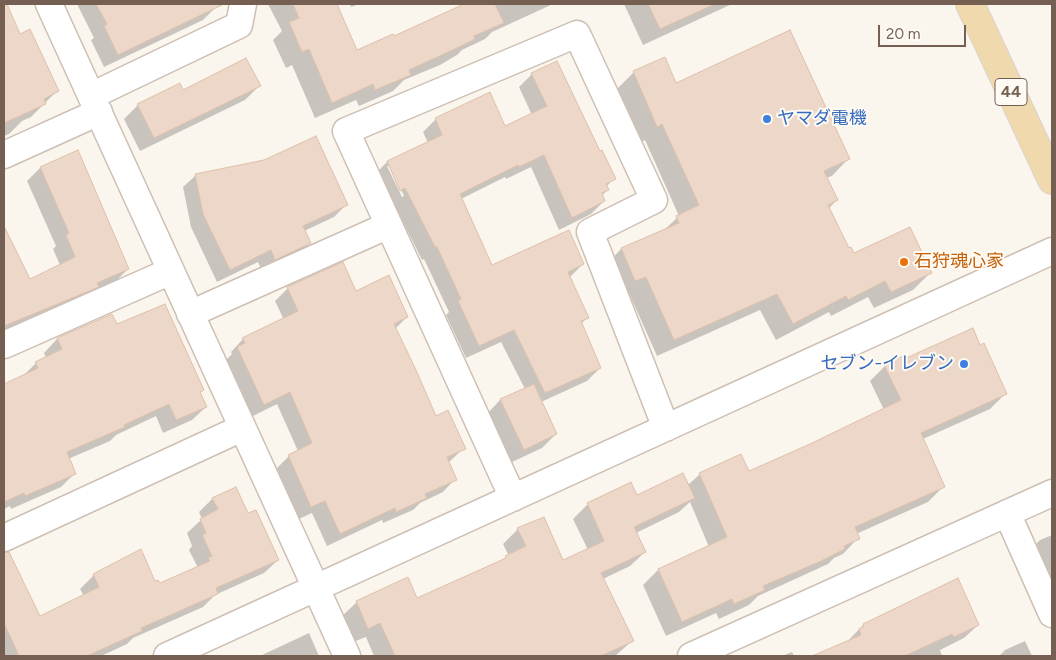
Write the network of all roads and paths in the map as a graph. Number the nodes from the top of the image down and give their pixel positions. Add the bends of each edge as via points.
1 (49, 4) edge
2 (243, 4) edge
3 (970, 4) edge
4 (95, 104) junction
5 (4, 155) edge
6 (1052, 180) edge
7 (389, 225) junction
8 (1052, 251) edge
9 (171, 271) junction
10 (190, 314) junction
11 (4, 345) edge
12 (242, 428) junction
13 (666, 428) junction
14 (1052, 493) edge
15 (513, 498) junction
16 (1007, 513) junction
17 (4, 538) edge
18 (316, 588) junction
19 (1052, 614) edge
20 (167, 656) edge
21 (347, 656) edge
22 (691, 656) edge

1 - 4 street
2 - 4 street via 239,25
3 - 6 main road, 44
4 - 5 street
4 - 9 street
7 - 10 street
7 - 13 street via 346,131 577,34 654,200 590,232
7 - 15 street
8 - 13 street
9 - 10 street
9 - 11 street
10 - 12 street
12 - 17 street
12 - 18 street
13 - 15 street
14 - 16 street
15 - 18 street
16 - 19 street
16 - 22 street
18 - 20 street
18 - 21 street

